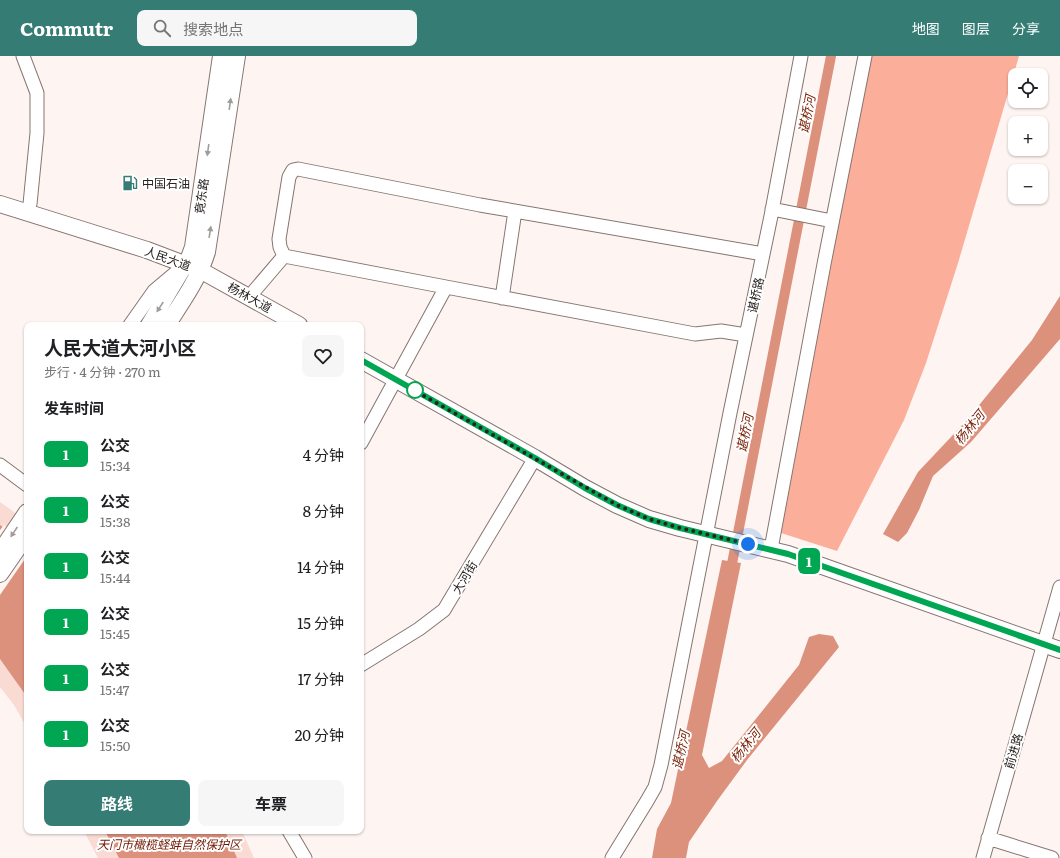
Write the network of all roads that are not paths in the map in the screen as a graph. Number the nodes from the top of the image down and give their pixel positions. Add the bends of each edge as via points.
1 (23, 56) edge
2 (221, 56) edge
3 (237, 56) edge
4 (801, 56) edge
5 (865, 56) edge
6 (0, 196) edge
7 (0, 204) edge
8 (30, 204) junction
9 (772, 209) junction
10 (515, 211) junction
11 (832, 221) junction
12 (763, 254) junction
13 (284, 256) junction
14 (191, 264) junction
15 (446, 287) junction
16 (249, 297) junction
17 (502, 298) junction
18 (132, 322) edge
19 (151, 322) edge
20 (169, 322) edge
21 (294, 322) edge
22 (746, 335) junction
23 (364, 362) edge
24 (396, 380) junction
25 (364, 438) edge
26 (535, 458) junction
27 (0, 465) edge
28 (24, 478) edge
29 (24, 516) edge
30 (707, 535) junction
31 (24, 539) edge
32 (767, 548) junction
33 (0, 552) edge
34 (0, 574) edge
35 (1060, 587) edge
36 (1043, 645) junction
37 (1060, 650) edge
38 (364, 664) edge
39 (291, 834) edge
40 (988, 838) junction
41 (305, 858) edge
42 (612, 858) edge
43 (982, 858) edge
44 (1052, 858) edge

1 - 8 street via 37,93 37,133
2 -> 14 main road, 竟东路
14 -> 3 main road, 竟东路 via 205,258
4 - 9 street, 谌桥路
5 - 11 street
6 - 8 main road, 人民大道
7 - 14 main road, 人民大道
8 - 14 main road, 人民大道 via 157,245
9 - 11 street
9 - 12 street, 谌桥路
10 - 12 street
10 - 13 street via 298,169 293,170 289,177 279,239
10 - 17 street
11 - 32 street
12 - 22 street, 谌桥路
13 - 15 street
13 - 16 street
14 - 16 main road, 杨林大道
14 - 18 street via 154,291
14 -> 19 main road, 竟东路
14 - 20 main road, 竟东路 via 186,296
15 - 17 street
15 - 24 street
16 - 21 main road, 杨林大道
17 - 22 street via 695,334 721,331
22 - 30 street, 谌桥路
23 - 24 main road
24 - 25 street
24 - 26 main road
26 - 30 main road via 617,505 649,519
26 - 38 street, 大河街 via 444,610 420,629
27 - 28 street
29 -> 33 main road
30 - 32 main road
30 - 42 street, 谌桥路 via 655,787
31 - 34 main road
32 - 36 main road
35 - 36 street, 前进路
36 - 37 main road
36 - 40 street, 前进路
39 - 41 street
40 - 43 street, 前进路
40 - 44 street

